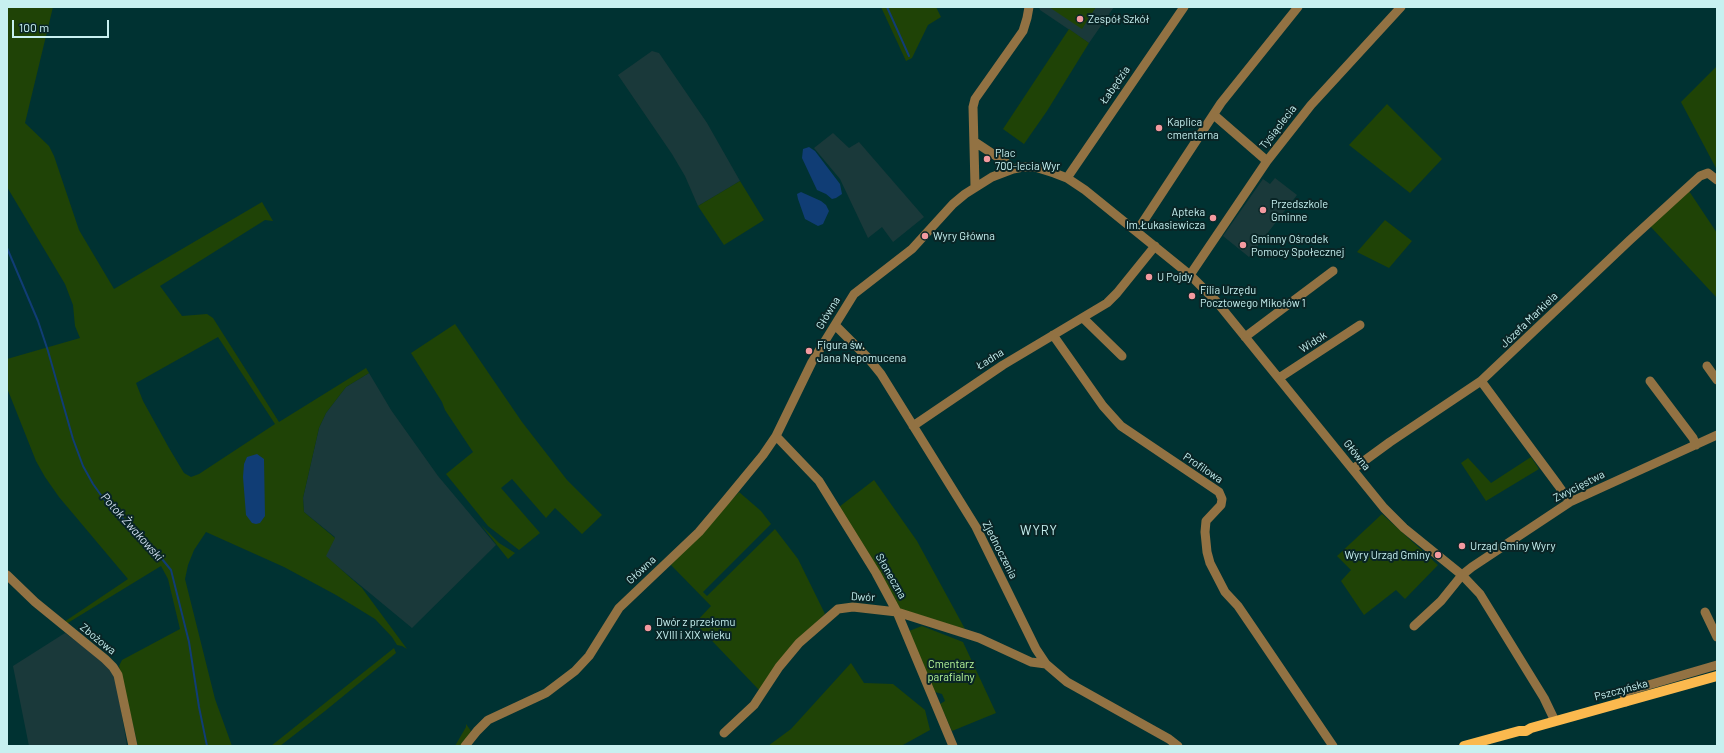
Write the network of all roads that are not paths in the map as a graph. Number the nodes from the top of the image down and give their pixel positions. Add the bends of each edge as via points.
1 (1029, 7) edge
2 (1184, 7) edge
3 (1298, 7) edge
4 (1401, 7) edge
5 (1214, 115) junction
6 (975, 142) junction
7 (1267, 161) junction
8 (1013, 169) junction
9 (1067, 178) junction
10 (1717, 180) edge
11 (975, 186) junction
12 (1137, 232) junction
13 (1155, 246) junction
14 (1333, 271) dead end
15 (1190, 275) junction
16 (1083, 318) junction
17 (835, 325) junction
18 (1360, 325) dead end
19 (1053, 335) junction
20 (1245, 337) junction
21 (1122, 356) dead end
22 (1707, 366) dead end
23 (1279, 378) junction
24 (1717, 380) edge
25 (1481, 381) junction
26 (1650, 381) dead end
27 (913, 426) junction
28 (1717, 435) edge
29 (776, 436) junction
30 (1696, 445) junction
31 (1353, 469) junction
32 (1570, 502) junction
33 (7, 575) edge
34 (1462, 575) junction
35 (897, 612) junction
36 (1705, 612) dead end
37 (1414, 626) dead end
38 (1717, 637) edge
39 (1046, 664) junction
40 (1717, 665) edge
41 (1717, 676) edge
42 (1626, 702) junction
43 (1555, 721) junction
44 (724, 733) dead end
45 (133, 746) edge
46 (465, 746) edge
47 (953, 746) edge
48 (1178, 746) edge
49 (1332, 746) edge
50 (1464, 746) edge

1 - 6 street via 1023,31 976,100 972,117
2 - 9 street, Łabędzia
3 - 5 street via 1246,70
4 - 7 street, Tysiąclecia via 1311,106
5 - 7 street
5 - 12 street
6 - 8 street
6 - 11 street
7 - 15 street, Tysiąclecia
8 - 9 street, Główna via 1035,167
8 - 11 street, Główna
9 - 12 street, Główna
10 - 25 street, Józefa Markiela via 1708,173 1700,176
11 - 17 street, Główna via 953,204 912,249 854,294
12 - 13 street, Główna
13 - 15 street, Główna
13 - 16 street, Ładna via 1118,293
14 - 20 street
15 - 20 street, Główna via 1216,301
16 - 19 street, Ładna
16 - 21 street
17 - 27 street, Zjednoczenia via 868,358
17 - 29 street, Główna via 812,362
18 - 23 street, Widok
19 - 27 street, Ładna via 1003,365
19 - 49 street, Profilowa via 1103,406 1121,426 1219,492 1221,505 1206,522 1210,563 1225,592 1253,628
20 - 23 street, Główna
22 - 24 street
23 - 31 street, Główna
25 - 31 street, Józefa Markiela
25 - 32 street
26 - 30 street
27 - 39 street, Zjednoczenia via 976,527 1036,649
28 - 30 street, Zwycięstwa
29 - 35 street, Słoneczna via 819,481
29 - 46 street, Główna via 699,532 619,608 584,662 546,693 488,720
30 - 32 street, Zwycięstwa
31 - 34 street, Główna via 1384,508 1404,528
32 - 34 street, Zwycięstwa
33 - 45 street, Zbożowa via 35,602 113,667 118,675
34 - 37 street via 1445,596
34 - 43 street, Główna via 1480,594 1544,698
35 - 39 street, Dwór via 979,638 1031,662
35 - 44 street, Dwór via 853,607 838,609 830,614 799,643 779,667 754,705
35 - 47 street, Słoneczna
36 - 38 street
39 - 48 street, Zjednoczenia via 1066,682
40 - 42 street via 1628,691 1624,695
41 - 42 main road, Pszczyńska
42 - 43 main road, Pszczyńska
43 - 50 main road, Pszczyńska

